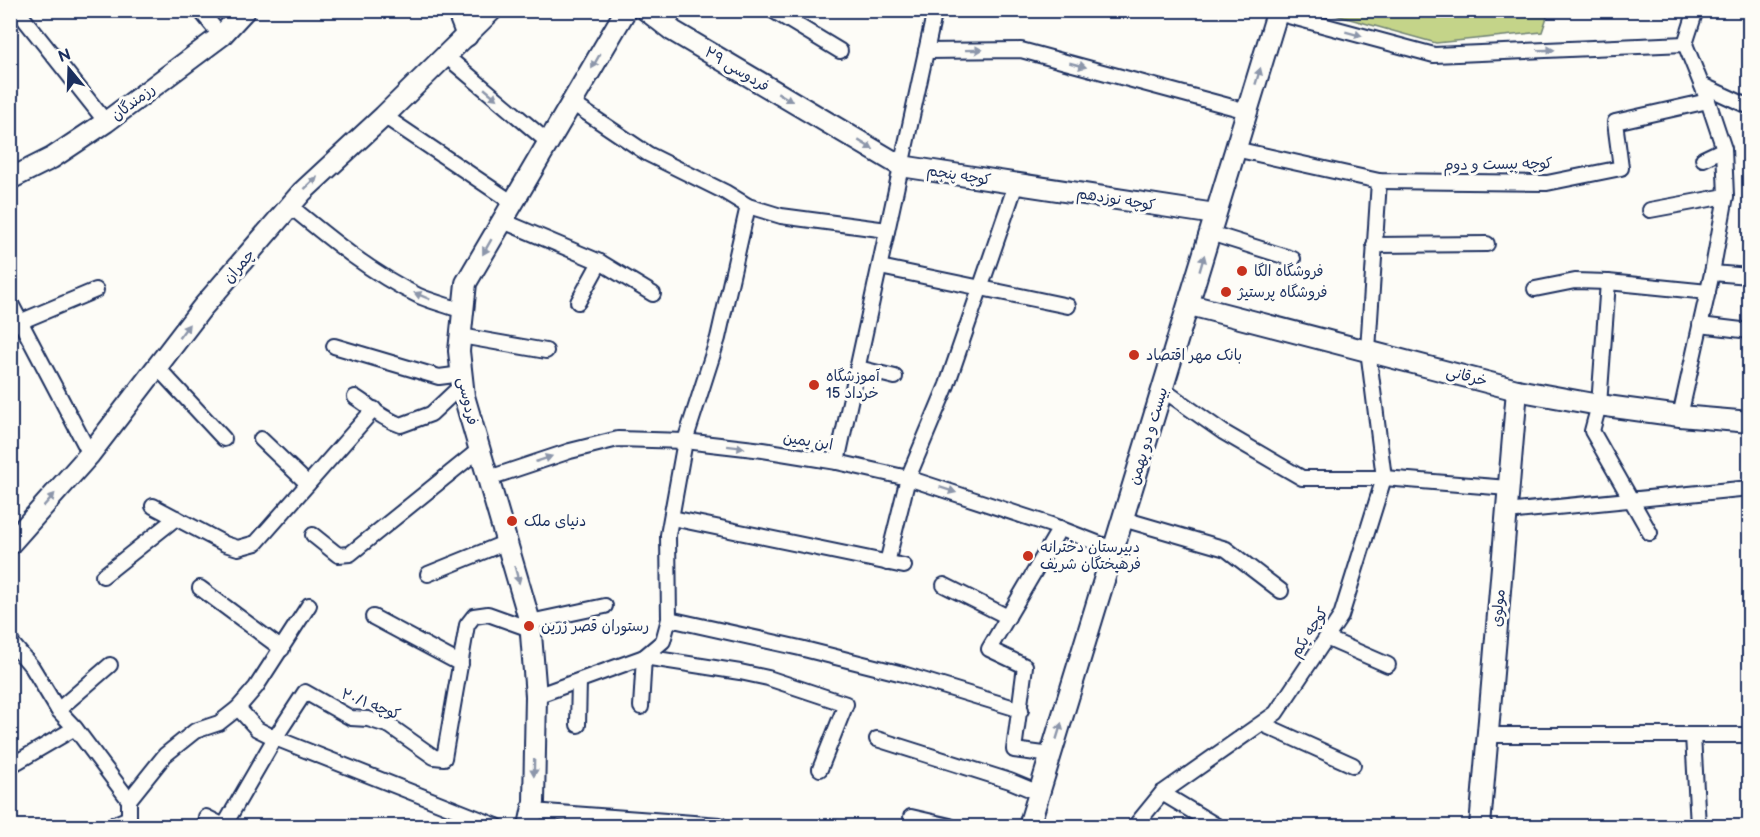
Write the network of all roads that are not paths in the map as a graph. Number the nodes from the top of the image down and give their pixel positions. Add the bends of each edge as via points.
1 (17, 10) edge
2 (200, 10) edge
3 (245, 10) edge
4 (457, 10) edge
5 (492, 10) edge
6 (626, 10) edge
7 (646, 10) edge
8 (772, 10) edge
9 (935, 10) edge
10 (1696, 10) edge
11 (1275, 11) edge
12 (671, 18) edge
13 (221, 36) junction
14 (467, 36) junction
15 (1685, 44) junction
16 (840, 51) dead end
17 (926, 51) junction
18 (446, 56) junction
19 (1702, 85) junction
20 (1708, 101) junction
21 (572, 103) junction
22 (1749, 107) edge
23 (1247, 111) junction
24 (384, 116) junction
25 (106, 122) junction
26 (549, 143) junction
27 (1235, 149) junction
28 (1724, 149) junction
29 (1704, 159) dead end
30 (901, 166) junction
31 (10, 179) edge
32 (1379, 181) junction
33 (1016, 184) junction
34 (1726, 196) junction
35 (513, 203) junction
36 (290, 206) junction
37 (748, 206) junction
38 (1650, 210) dead end
39 (502, 221) junction
40 (1213, 224) junction
41 (886, 230) junction
42 (1487, 244) dead end
43 (1374, 245) junction
44 (1293, 259) dead end
45 (600, 262) junction
46 (880, 267) junction
47 (1712, 273) junction
48 (1749, 276) edge
49 (1608, 282) junction
50 (980, 289) junction
51 (96, 290) dead end
52 (1535, 290) dead end
53 (1708, 292) junction
54 (653, 294) dead end
55 (10, 302) edge
56 (578, 302) dead end
57 (1190, 305) junction
58 (1068, 306) dead end
59 (463, 311) junction
60 (16, 324) edge
61 (1700, 325) junction
62 (1749, 332) edge
63 (461, 336) junction
64 (334, 346) dead end
65 (1368, 350) junction
66 (546, 351) dead end
67 (157, 367) junction
68 (858, 368) junction
69 (895, 377) dead end
70 (462, 379) junction
71 (1162, 389) junction
72 (1517, 390) junction
73 (355, 397) dead end
74 (1599, 405) junction
75 (374, 409) junction
76 (1680, 416) junction
77 (1749, 422) edge
78 (261, 438) dead end
79 (224, 439) dead end
80 (685, 441) junction
81 (480, 449) junction
82 (90, 454) junction
83 (837, 462) junction
84 (489, 478) junction
85 (908, 478) junction
86 (1384, 478) junction
87 (308, 484) junction
88 (1508, 488) junction
89 (1749, 488) edge
90 (1630, 500) junction
91 (153, 506) dead end
92 (1506, 512) junction
93 (176, 518) junction
94 (672, 518) junction
95 (1124, 519) junction
96 (1060, 528) junction
97 (1650, 533) dead end
98 (313, 535) dead end
99 (507, 542) junction
100 (10, 543) edge
101 (1115, 550) junction
102 (887, 563) junction
103 (904, 566) dead end
104 (428, 574) dead end
105 (103, 576) dead end
106 (945, 585) dead end
107 (200, 588) dead end
108 (1281, 591) dead end
109 (309, 605) dead end
110 (605, 606) dead end
111 (373, 617) dead end
112 (1008, 617) junction
113 (669, 619) junction
114 (530, 625) junction
115 (1326, 638) junction
116 (10, 640) edge
117 (282, 649) junction
118 (644, 657) junction
119 (461, 664) junction
120 (110, 665) dead end
121 (1388, 665) dead end
122 (579, 681) junction
123 (536, 696) junction
124 (641, 707) dead end
125 (238, 708) junction
126 (58, 710) junction
127 (1021, 710) junction
128 (1262, 724) junction
129 (578, 725) dead end
130 (75, 728) junction
131 (1488, 735) junction
132 (1693, 735) junction
133 (1749, 735) edge
134 (275, 738) junction
135 (877, 739) dead end
136 (1051, 755) junction
137 (1353, 765) dead end
138 (10, 766) edge
139 (820, 769) dead end
140 (1039, 793) junction
141 (1162, 793) junction
142 (129, 800) junction
143 (206, 817) dead end
144 (911, 817) dead end
145 (530, 819) edge
146 (129, 822) edge
147 (720, 825) dead end
148 (110, 826) edge
149 (224, 826) edge
150 (497, 826) edge
151 (950, 826) edge
152 (1029, 826) edge
153 (1135, 826) edge
154 (1217, 826) edge
155 (1480, 826) edge
156 (1698, 826) edge

1 - 25 street
2 - 13 street
3 - 13 street, رزمندگان
4 - 14 street
5 - 14 street, چمران
6 -> 21 street, فردوسی
7 - 12 street, فردوسی ۲۹
8 - 16 street
9 - 17 street
10 - 15 street
11 -> 15 street via 1434,55
23 -> 11 street, بیست و دو بهمن
12 -> 30 street, فردوسی ۲۹ via 830,124
13 - 25 street, رزمندگان
14 - 18 street, چمران
15 - 19 street
17 -> 23 street via 1021,50
17 - 30 street
18 - 24 street, چمران
18 -> 26 street
19 - 20 street
19 - 22 street
20 - 28 street
20 - 32 street, کوچه بیست و دوم via 1615,122 1621,168 1547,183
21 - 26 street, فردوسی
21 - 37 street via 648,154
23 - 27 street, بیست و دو بهمن
24 - 35 street
36 -> 24 street, چمران
25 - 31 street, رزمندگان via 52,158
26 - 35 street, فردوسی
27 - 32 street, کوچه بیست و دوم
27 - 40 street, بیست و دو بهمن
28 - 29 street
28 - 34 street
30 - 33 street, کوچه پنجم
30 - 41 street
32 - 43 street, کوچه یکم
33 - 40 street, کوچه نوزدهم
33 - 50 street
34 - 38 street
34 - 47 street
35 - 39 street, فردوسی
59 -> 36 street via 420,296 383,275 344,251
67 -> 36 street, چمران
37 - 41 street via 781,216
37 - 80 street via 718,338
39 - 45 street
39 -> 59 street, فردوسی via 466,283
40 - 44 street
57 -> 40 street, بیست و دو بهمن
41 - 46 street
42 - 43 street
43 - 65 street, کوچه یکم
45 - 54 street
45 - 56 street
46 - 50 street
46 - 68 street
47 - 48 street
47 - 53 street
49 - 52 street via 1575,281
49 - 53 street
49 - 74 street
50 - 58 street
50 - 85 street via 947,385
51 - 60 street
53 - 61 street
55 - 60 street
57 - 65 street, خرقانی
57 - 71 street, بیست و دو بهمن
59 - 63 street, فردوسی
60 - 82 street
61 - 62 street
61 - 76 street
63 - 66 street
63 - 70 street, فردوسی
64 - 70 street via 439,377
65 - 72 street, خرقانی
65 - 86 street, کوچه یکم
67 - 79 street
67 - 82 street, چمران
68 - 69 street
68 - 83 street
70 - 75 street via 431,414 401,425 386,420
70 - 81 street, فردوسی
71 - 86 street via 1223,432 1302,478
71 - 95 street, بیست و دو بهمن
72 - 74 street, خرقانی
72 - 88 street, مولوی
73 - 75 street
74 - 76 street, خرقانی
74 - 90 street via 1592,431
75 - 87 street
76 - 77 street, خرقانی
78 - 87 street
80 -> 83 street, ابن یمین
84 -> 80 street, ابن یمین via 570,451 618,440
80 - 94 street
81 - 84 street, فردوسی
81 - 98 street via 350,554 338,555
100 -> 82 street, چمران
83 - 85 street, ابن یمین
84 - 99 street, فردوسی
85 -> 96 street, ابن یمین
85 - 102 street
86 - 88 street
86 - 115 street, کوچه یکم via 1341,616
87 - 93 street via 256,543 238,548
88 - 92 street, مولوی
89 - 90 street
90 - 92 street
90 - 97 street
91 - 93 street
92 - 131 street, مولوی
93 - 105 street
94 - 102 street
94 - 113 street via 668,535
95 - 101 street, بیست و دو بهمن
95 - 108 street via 1226,549
96 - 101 street, ابن یمین
96 - 112 street
99 - 104 street
99 -> 114 street, فردوسی
136 -> 101 street, بیست و دو بهمن
102 - 103 street
106 - 112 street
107 - 117 street
109 - 117 street
110 - 114 street
111 - 119 street
112 - 127 street via 989,649 1025,666
113 - 118 street via 663,641
113 - 127 street via 903,674
114 - 119 street, کوچه ۲۰/۱ via 488,614 474,616 467,625
114 - 123 street, فردوسی
115 - 121 street
115 - 128 street, کوچه یکم via 1276,713
116 - 126 street
117 - 125 street
118 - 122 street
118 - 124 street
118 - 139 street via 749,674 846,704
119 - 134 street, کوچه ۲۰/۱ via 444,758 434,757 390,726 351,718 305,692
120 - 126 street
122 - 123 street
122 - 129 street
123 -> 145 street, فردوسی via 534,802
125 - 134 street via 256,729
125 - 142 street via 219,723 195,731 165,755
126 - 130 street
127 - 136 street via 1014,750
128 - 137 street
128 - 141 street, کوچه یکم
130 - 138 street
130 - 142 street
131 - 132 street
131 - 155 street, مولوی
132 - 133 street
132 - 156 street
134 - 149 street, کوچه ۲۰/۱
134 - 150 street
135 - 140 street
136 - 140 street, بیست و دو بهمن
140 - 152 street, بیست و دو بهمن
141 - 153 street, کوچه یکم
141 - 154 street
142 - 146 street
143 - 149 street
144 - 151 street
145 - 147 street
146 - 148 street

